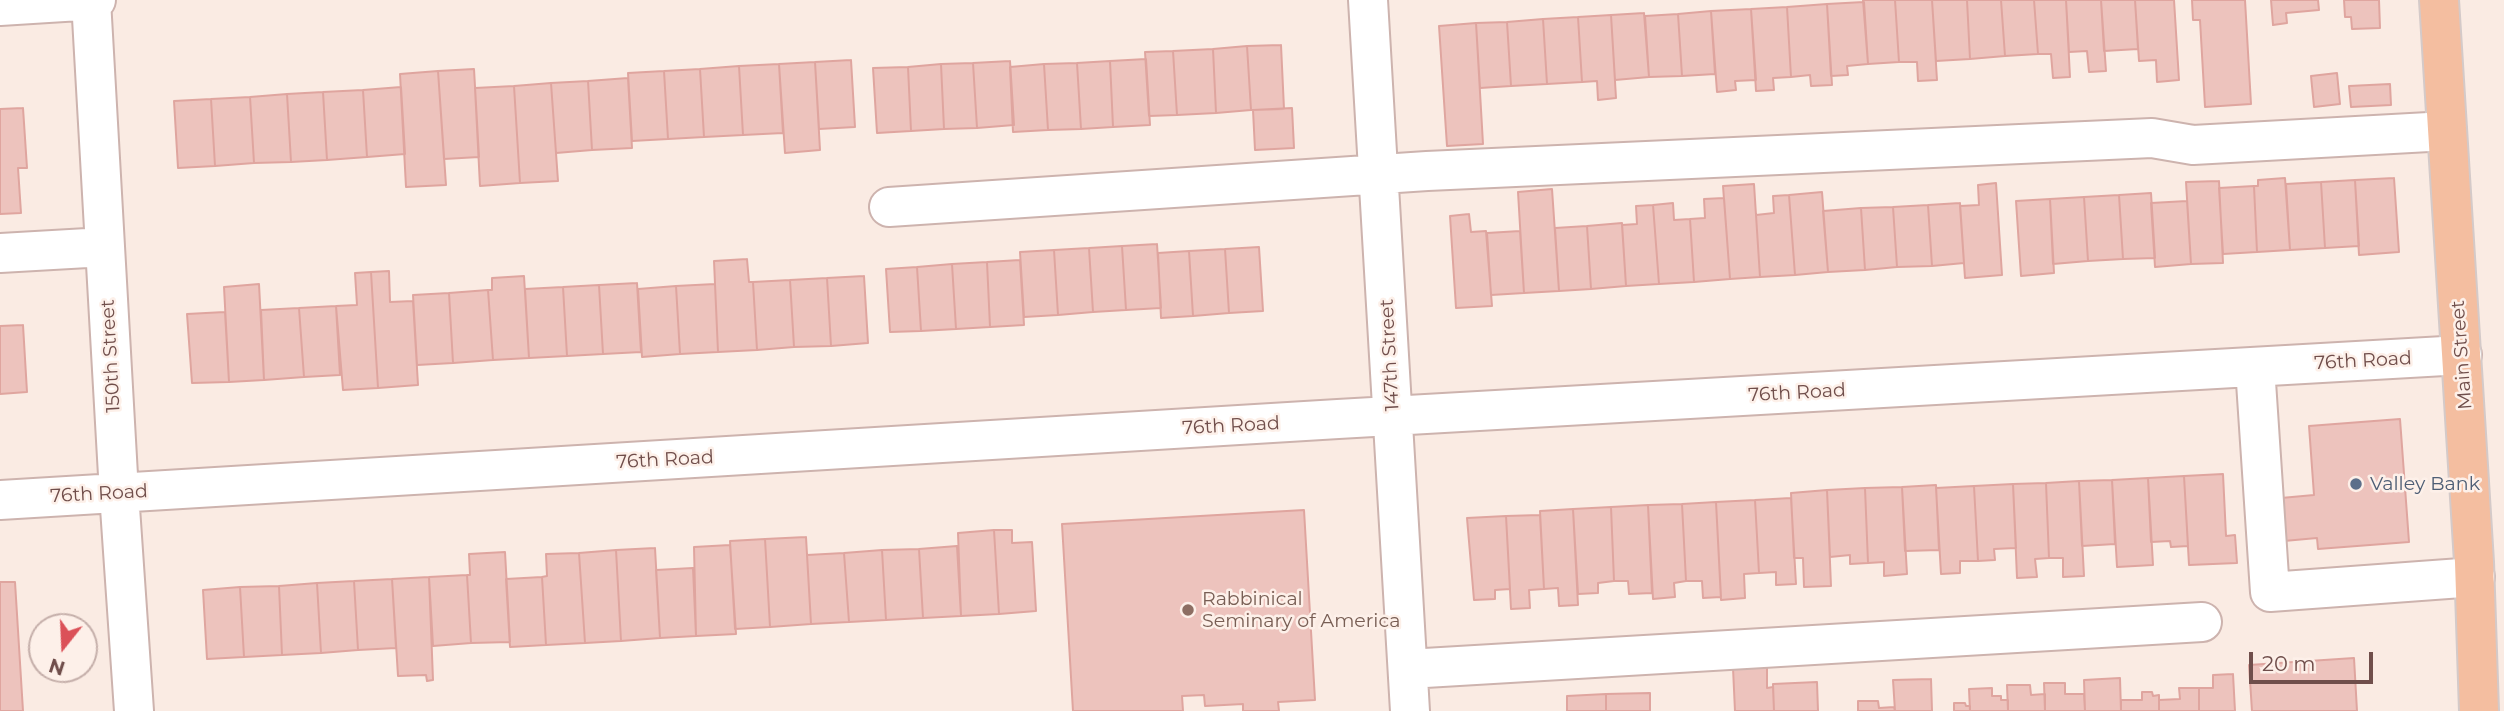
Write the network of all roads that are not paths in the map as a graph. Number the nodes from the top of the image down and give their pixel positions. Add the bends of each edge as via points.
1 (92, 0) edge
2 (1368, 0) edge
3 (2439, 0) edge
4 (0, 6) edge
5 (2447, 131) junction
6 (1379, 173) junction
7 (889, 207) dead end
8 (105, 247) junction
9 (0, 253) edge
10 (2462, 355) junction
11 (2255, 367) junction
12 (1393, 416) junction
13 (119, 493) junction
14 (0, 499) edge
15 (2475, 577) junction
16 (2202, 622) dead end
17 (1408, 669) junction
18 (134, 711) edge
19 (1410, 711) edge
20 (2479, 711) edge

1 - 4 street
1 - 8 street, 150th Street
2 - 6 street, 147th Street
3 - 5 main road, Main Street
5 - 6 street via 2193,145 2138,138
5 - 10 main road, Main Street
6 - 7 street
6 - 12 street, 147th Street
8 - 9 street
8 - 13 street, 150th Street
10 - 11 street, 76th Road
10 - 15 main road, Main Street
11 - 12 street, 76th Road
11 - 15 street via 2270,592
12 - 13 street, 76th Road
12 - 17 street, 147th Street
13 - 14 street, 76th Road
13 - 18 street, 150th Street
15 - 20 main road, Main Street
16 - 17 street
17 - 19 street, 147th Street

